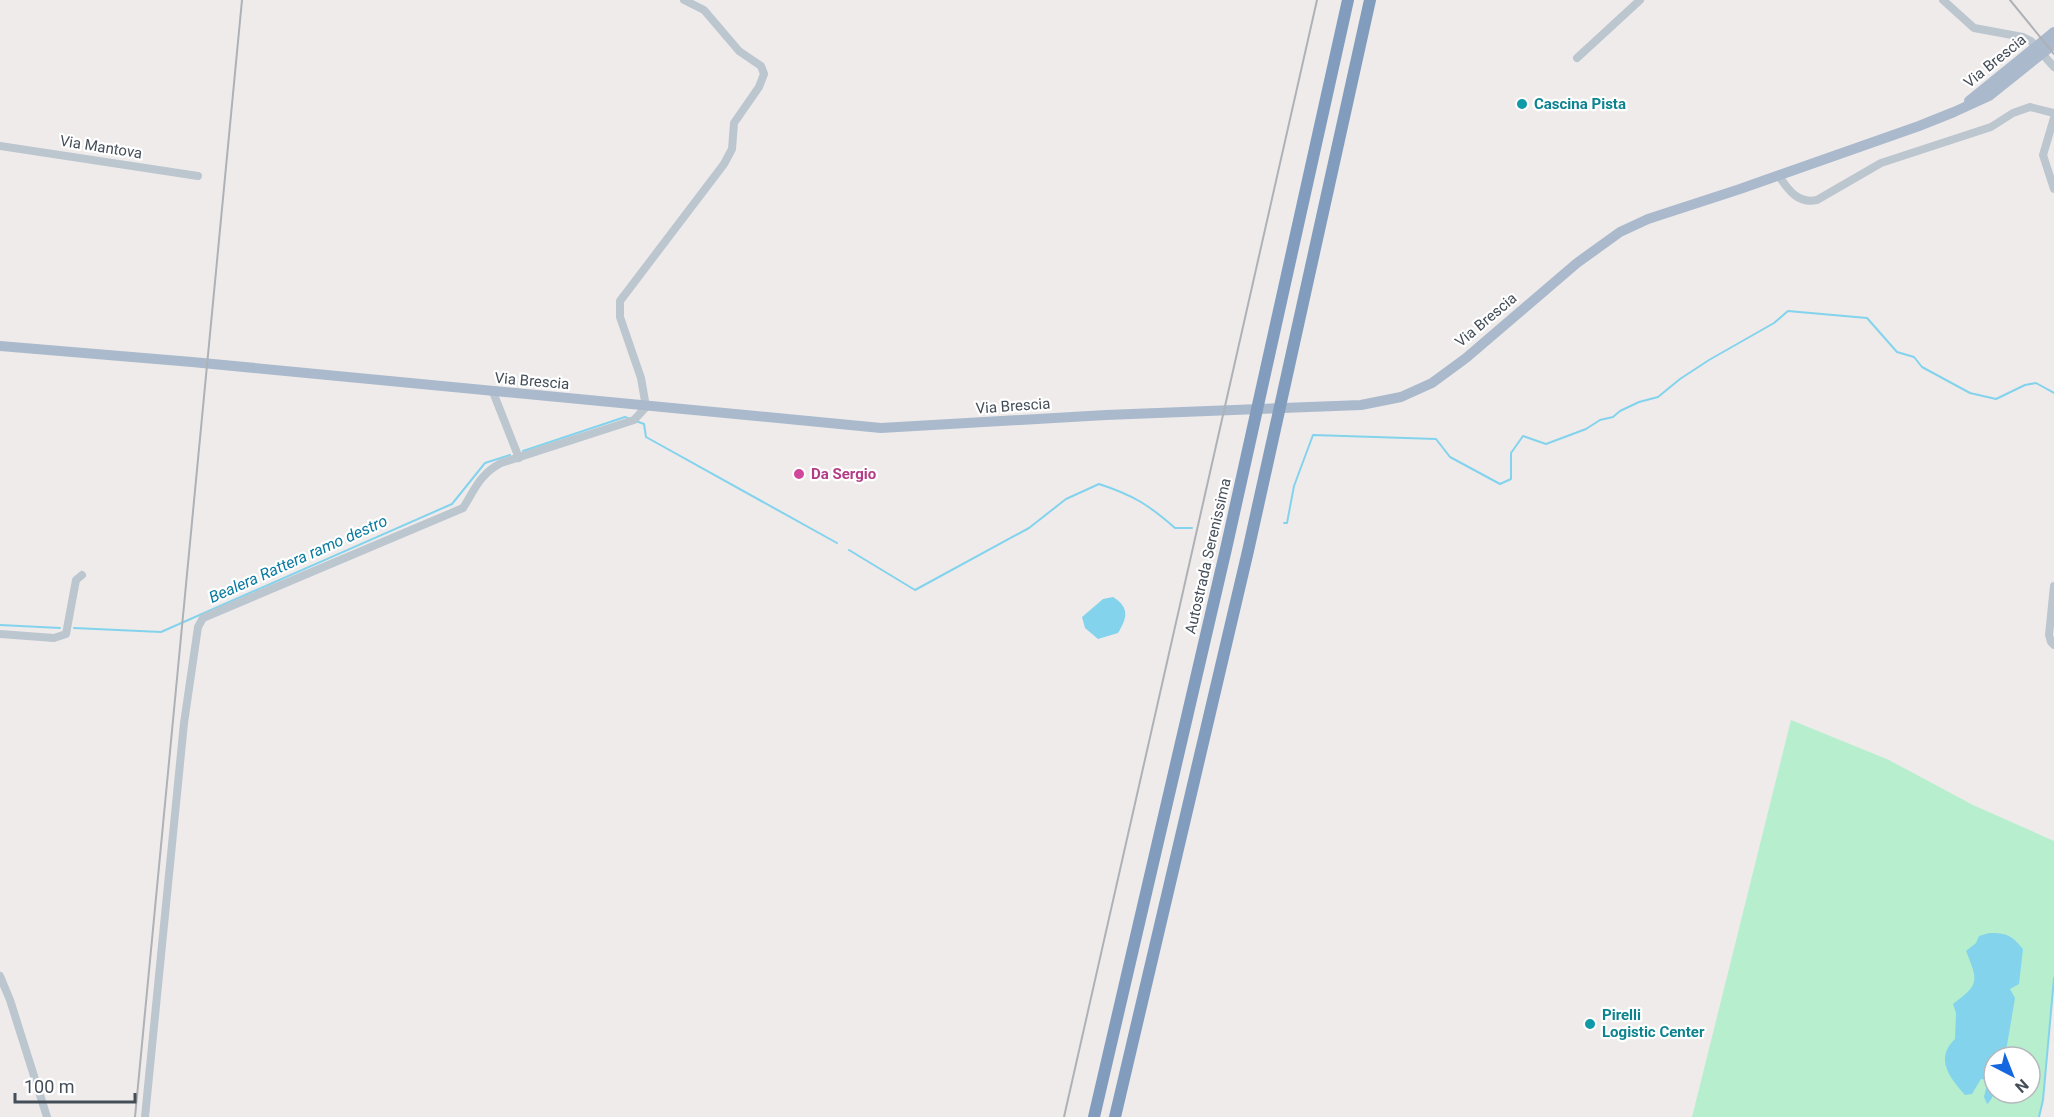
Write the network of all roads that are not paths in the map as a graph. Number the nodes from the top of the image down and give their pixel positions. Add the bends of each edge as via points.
1 (684, 0) edge
2 (1348, 0) edge
3 (1370, 0) edge
4 (1640, 0) edge
5 (1943, 0) edge
6 (2054, 33) edge
7 (2054, 44) edge
8 (1577, 58) dead end
9 (2054, 67) edge
10 (1987, 93) junction
11 (2054, 113) edge
12 (2054, 118) edge
13 (0, 146) edge
14 (198, 176) dead end
15 (1779, 176) junction
16 (2054, 189) edge
17 (0, 346) edge
18 (493, 392) junction
19 (646, 407) junction
20 (519, 458) junction
21 (82, 575) dead end
22 (2054, 586) edge
23 (0, 634) edge
24 (2054, 645) edge
25 (0, 976) edge
26 (47, 1117) edge
27 (145, 1117) edge
28 (1094, 1117) edge
29 (1115, 1117) edge

1 - 19 street via 704,10 739,51 761,66 764,74 734,123 732,148 724,164 620,302 620,316 641,378
2 - 28 highway, Autostrada Serenissima
3 - 29 highway via 1250,540
4 - 8 street
5 - 9 street via 1974,28 2031,41
6 - 10 main road, Via Brescia
7 - 10 main road, Via Brescia
10 - 15 main road, Via Brescia via 1919,126
11 - 15 street via 2031,106 1991,127 1881,163 1817,200 1795,196
12 - 16 street via 2043,155
13 - 14 street, Via Mantova
15 - 19 main road, Via Brescia via 1620,232 1576,263 1432,384 1401,397 1361,405 881,428
17 - 18 main road, Via Brescia
18 - 19 main road, Via Brescia
18 - 20 street
19 - 20 street via 631,420
20 - 27 street via 488,470 463,508 203,618 198,627 184,723
21 - 23 street via 76,580 66,634 54,639
22 - 24 street via 2049,635
25 - 26 street

